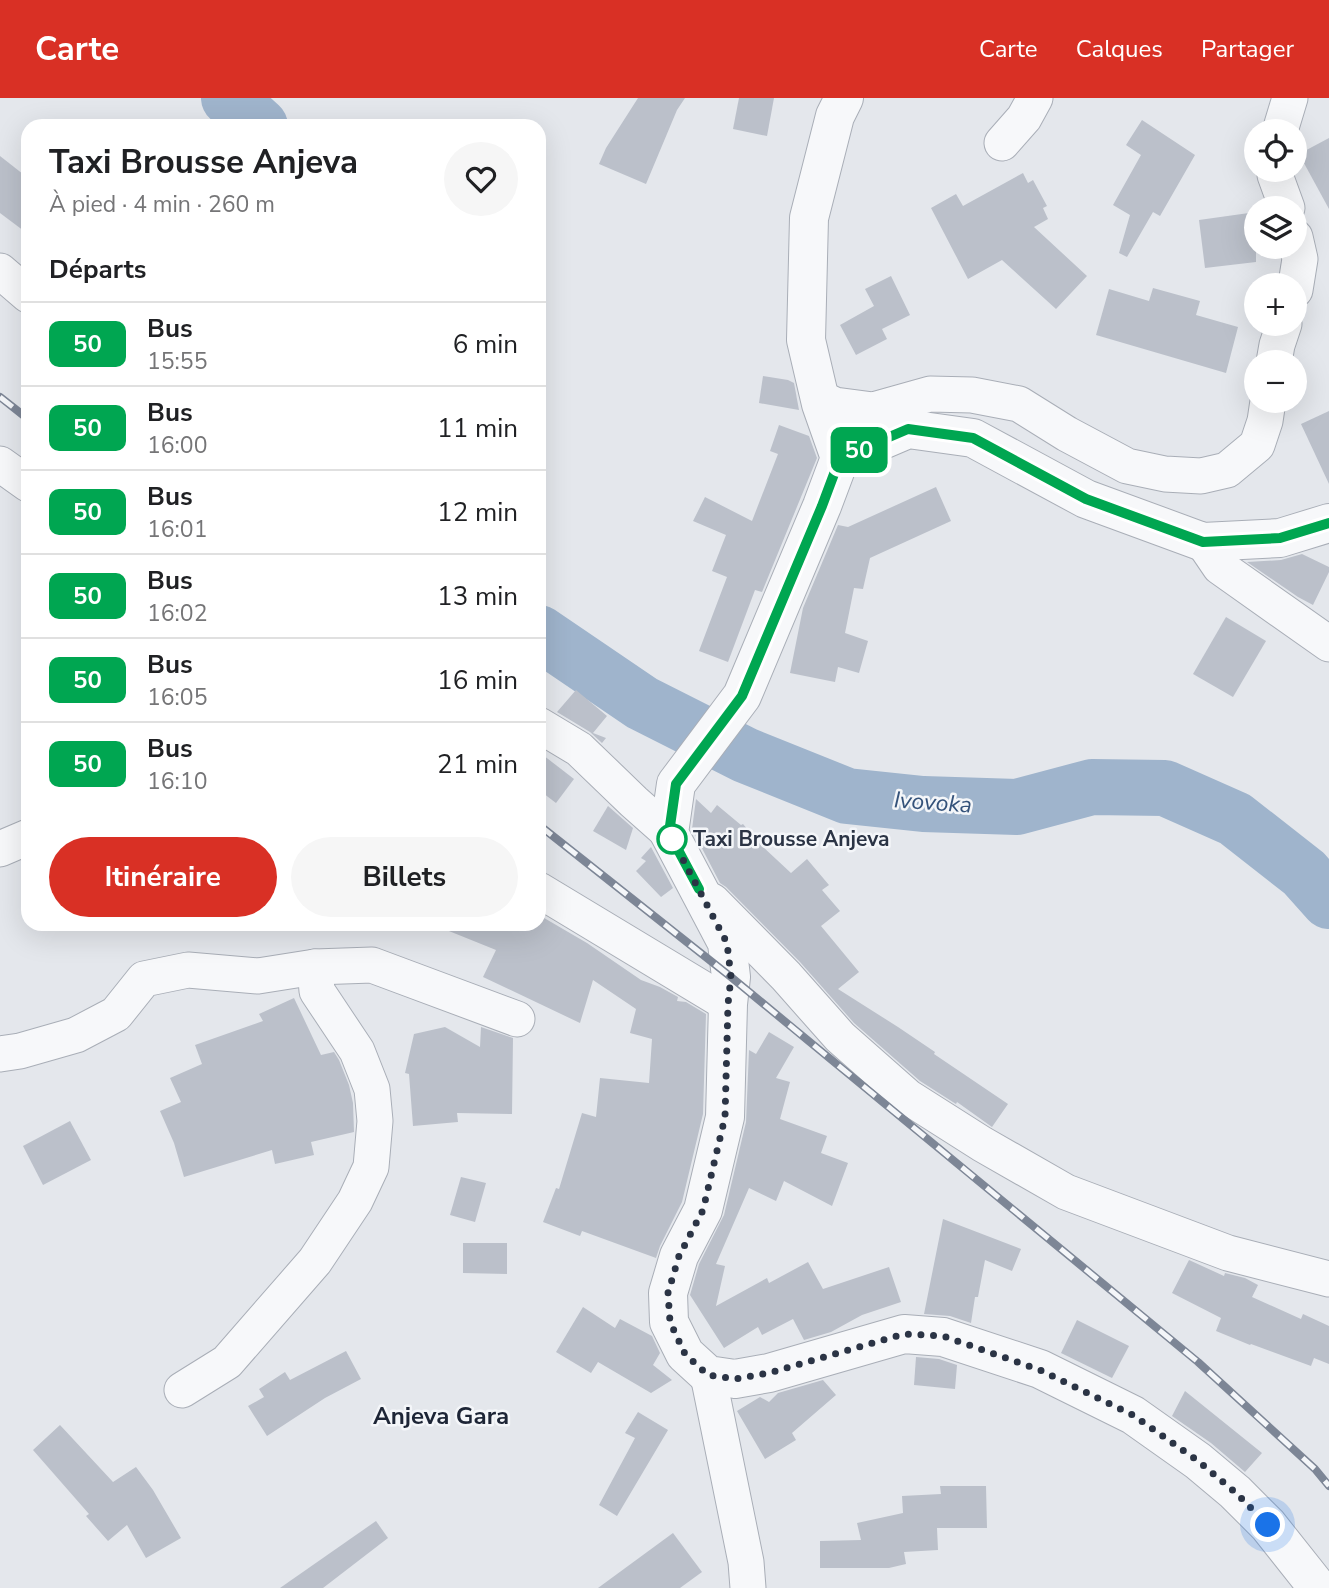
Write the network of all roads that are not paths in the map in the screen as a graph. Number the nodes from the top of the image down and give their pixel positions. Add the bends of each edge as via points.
1 (844, 98) edge
2 (1035, 98) edge
3 (1290, 98) edge
4 (1284, 119) edge
5 (1002, 142) dead end
6 (0, 271) edge
7 (21, 289) edge
8 (820, 398) junction
9 (1266, 413) edge
10 (840, 458) junction
11 (0, 464) edge
12 (21, 479) edge
13 (1329, 523) edge
14 (1203, 542) junction
15 (1329, 644) edge
16 (546, 729) edge
17 (669, 833) junction
18 (21, 840) edge
19 (0, 849) edge
20 (699, 889) junction
21 (546, 894) edge
22 (315, 967) junction
23 (728, 1004) junction
24 (517, 1019) dead end
25 (0, 1054) edge
26 (1329, 1279) edge
27 (708, 1375) junction
28 (182, 1390) dead end
29 (748, 1588) edge
30 (1318, 1588) edge

1 - 8 street via 810,218 806,340
2 - 5 street
3 - 4 street
6 - 7 street
8 - 9 street via 835,405 873,410 930,394 972,395 1019,404 1127,466 1165,474 1227,470 1257,445
8 - 10 street
10 - 14 street via 908,429 973,438 1086,499
10 - 17 street via 742,696 676,784
11 - 12 street
13 - 14 street via 1280,538
14 - 15 street via 1220,567
16 - 17 street via 579,748
17 - 20 street
18 - 19 street
20 - 23 street via 727,943
20 - 26 street via 840,1037 908,1097 961,1131 1066,1192 1228,1253
21 - 23 street
22 - 24 street via 372,965
22 - 25 street via 258,976 188,970 144,979 116,1014 76,1035
22 - 28 street via 317,991 357,1051 372,1089 371,1167 355,1201 306,1270 227,1362
23 - 27 street via 725,1117 703,1210 679,1256 668,1293 670,1322 685,1354
27 - 29 street
27 - 30 street via 735,1379 904,1334 943,1336 1040,1370 1133,1415 1235,1492

